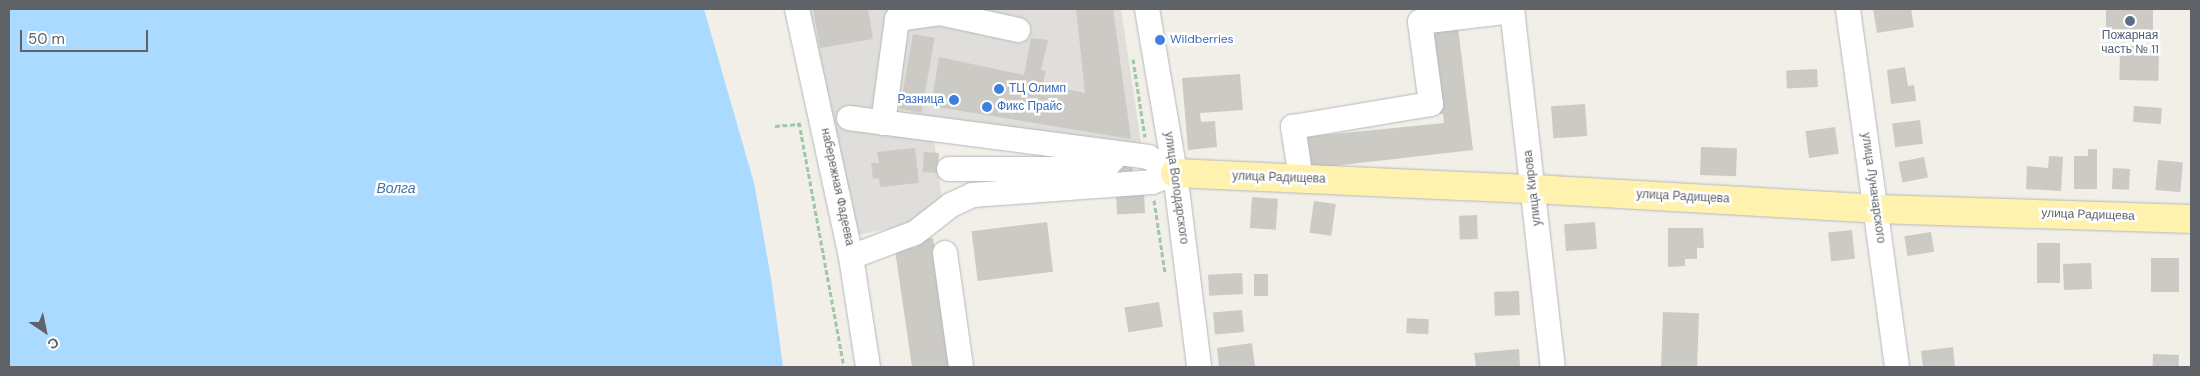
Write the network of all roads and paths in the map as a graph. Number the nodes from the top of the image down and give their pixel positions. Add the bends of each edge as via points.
1 (797, 9) edge
2 (1147, 9) edge
3 (1848, 9) edge
4 (1512, 10) edge
5 (943, 11) edge
6 (1419, 15) edge
7 (1018, 30) dead end
8 (798, 114) dead end
9 (849, 118) dead end
10 (882, 123) junction
11 (799, 124) junction
12 (775, 126) dead end
13 (1111, 161) junction
14 (949, 169) dead end
15 (1175, 174) junction
16 (1301, 179) junction
17 (1122, 184) junction
18 (1534, 189) junction
19 (1876, 209) junction
20 (2191, 219) edge
21 (945, 253) dead end
22 (851, 257) junction
23 (844, 367) edge
24 (868, 367) edge
25 (960, 367) edge
26 (1199, 367) edge
27 (1553, 367) edge
28 (1897, 367) edge

1 - 22 street, набережная Фадеева
2 - 15 street, улица Володарского
3 - 19 street, улица Луначарского
4 - 6 street
4 - 18 street, улица Кирова
5 - 7 street
5 - 10 street via 897,19
6 - 16 street via 1431,104 1294,127
8 - 11 path
9 - 10 street
10 - 13 street
11 - 12 path
11 - 23 path
13 - 14 street
13 - 15 street via 1148,157
13 - 17 street
15 - 16 main road, улица Радищева
15 - 17 street via 1152,182
15 - 26 street, улица Володарского
16 - 18 main road, улица Радищева
17 - 22 street via 972,196 951,205 915,233
18 - 19 main road, улица Радищева
18 - 27 street, улица Кирова
19 - 20 main road, улица Радищева
19 - 28 street, улица Луначарского
21 - 25 street
22 - 24 street, набережная Фадеева

